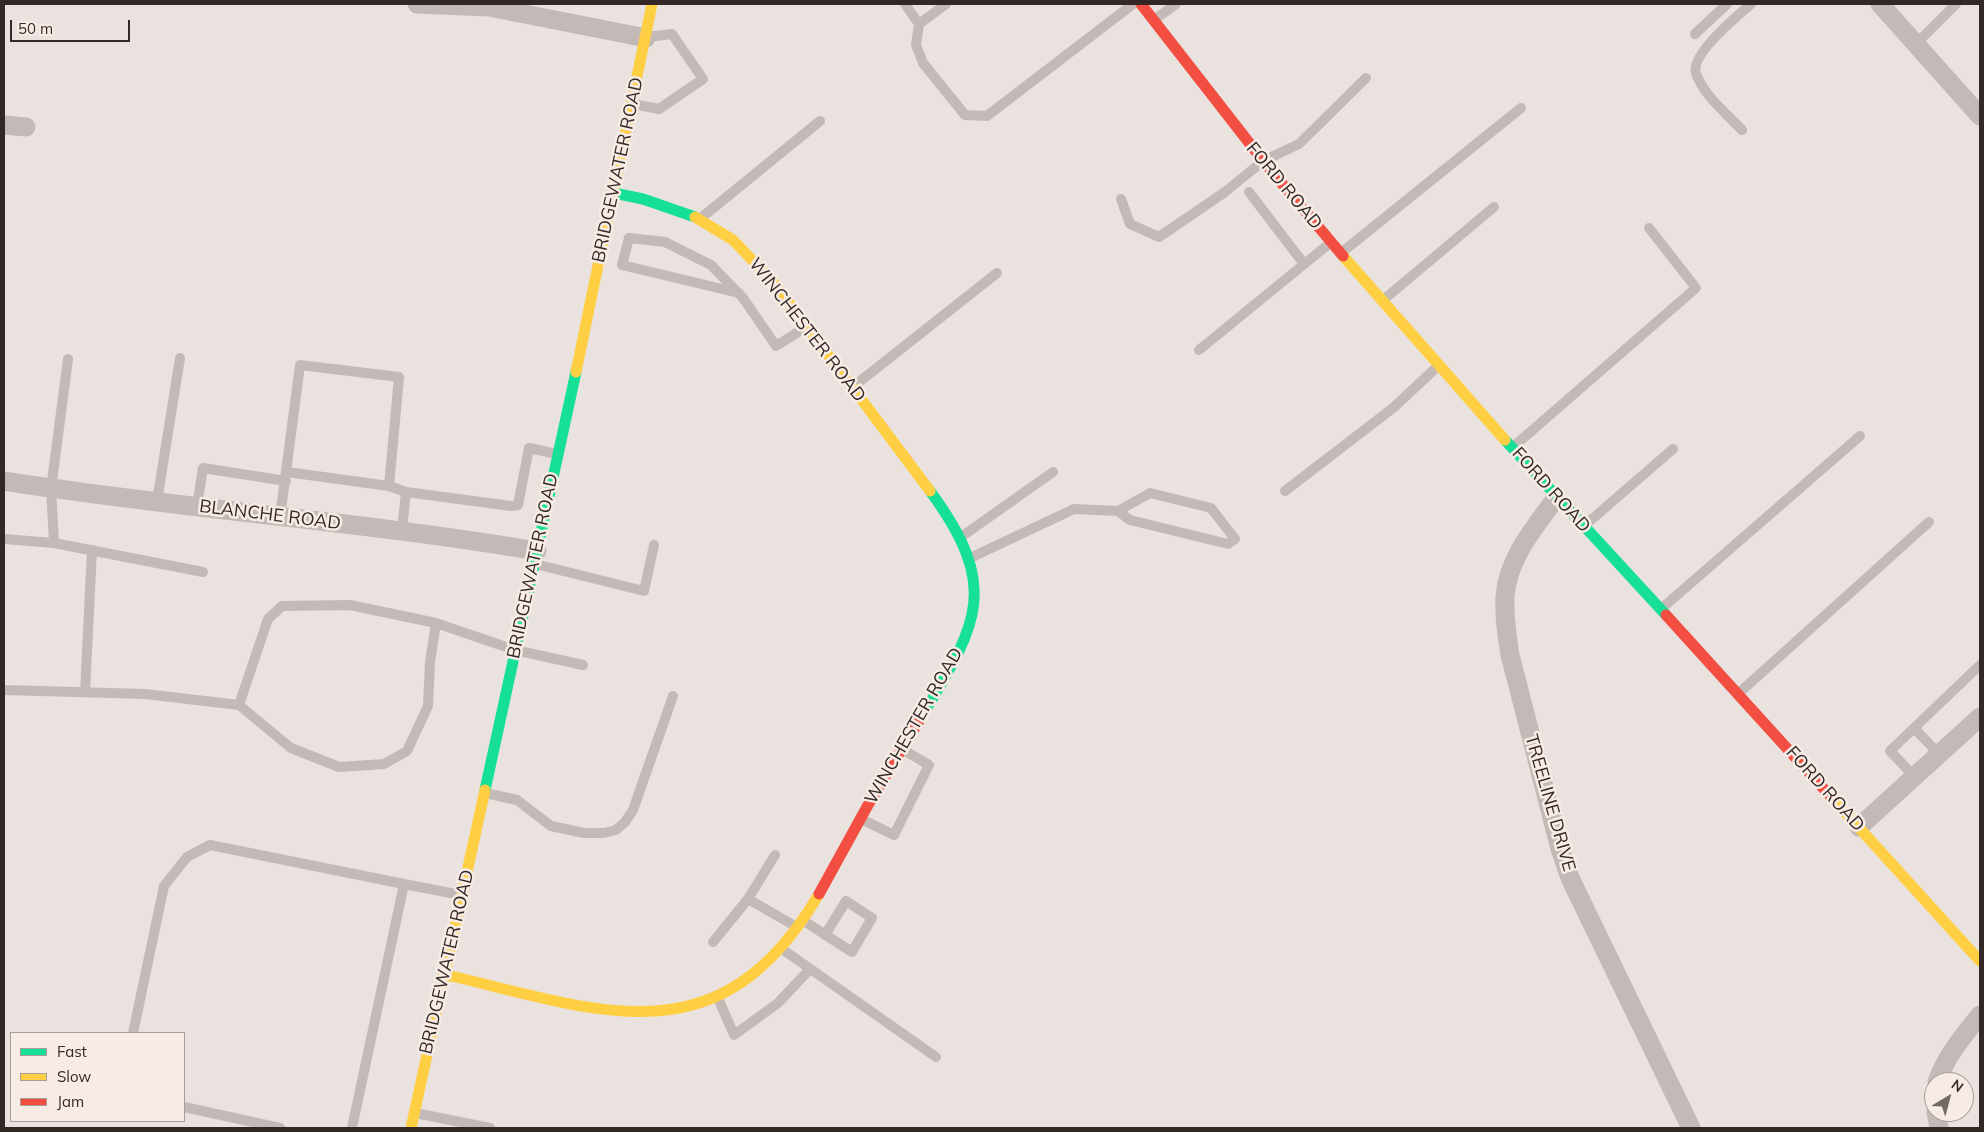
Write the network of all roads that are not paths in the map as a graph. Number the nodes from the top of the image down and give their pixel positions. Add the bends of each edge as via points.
1 (417, 4) edge
2 (652, 4) edge
3 (905, 4) edge
4 (946, 4) edge
5 (1133, 4) edge
6 (1141, 4) edge
7 (1176, 4) edge
8 (1727, 4) edge
9 (1751, 4) edge
10 (1956, 4) edge
11 (1891, 7) edge
12 (529, 9) edge
13 (1153, 20) junction
14 (920, 24) junction
15 (1695, 34) dead end
16 (646, 38) junction
17 (1916, 44) junction
18 (1366, 78) dead end
19 (633, 104) junction
20 (1521, 108) dead end
21 (1980, 116) edge
22 (820, 121) dead end
23 (4, 125) edge
24 (26, 127) dead end
25 (1742, 130) dead end
26 (1263, 161) junction
27 (1249, 192) dead end
28 (614, 193) junction
29 (1121, 199) dead end
30 (1494, 207) dead end
31 (700, 219) junction
32 (1649, 228) dead end
33 (1331, 242) junction
34 (1340, 253) junction
35 (1304, 264) junction
36 (997, 273) dead end
37 (738, 293) junction
38 (1381, 301) junction
39 (807, 327) junction
40 (1199, 350) dead end
41 (180, 358) dead end
42 (68, 359) dead end
43 (1439, 365) junction
44 (853, 387) junction
45 (1860, 436) dead end
46 (1512, 448) junction
47 (1674, 448) dead end
48 (557, 454) junction
49 (1053, 472) dead end
50 (286, 476) junction
51 (4, 481) edge
52 (388, 486) junction
53 (52, 489) junction
54 (1285, 491) dead end
55 (406, 492) junction
56 (1556, 498) junction
57 (157, 501) junction
58 (197, 506) junction
59 (1118, 511) junction
60 (280, 517) junction
61 (1929, 522) dead end
62 (1584, 527) junction
63 (402, 530) junction
64 (960, 537) junction
65 (4, 539) edge
66 (54, 543) junction
67 (654, 545) dead end
68 (92, 550) junction
69 (535, 558) junction
70 (969, 558) junction
71 (202, 572) dead end
72 (1660, 609) junction
73 (436, 623) junction
74 (515, 650) junction
75 (583, 665) dead end
76 (1980, 665) edge
77 (4, 690) edge
78 (84, 692) junction
79 (1739, 694) junction
80 (674, 696) dead end
81 (239, 705) junction
82 (1980, 717) edge
83 (1914, 728) junction
84 (902, 749) junction
85 (1939, 754) junction
86 (1915, 777) junction
87 (484, 792) junction
88 (860, 819) junction
89 (1860, 827) junction
90 (775, 855) dead end
91 (404, 884) junction
92 (462, 895) junction
93 (748, 899) junction
94 (801, 924) junction
95 (826, 935) junction
96 (713, 942) dead end
97 (781, 948) junction
98 (1980, 961) edge
99 (810, 969) junction
100 (443, 974) junction
101 (717, 997) junction
102 (1980, 1016) edge
103 (1980, 1031) edge
104 (133, 1032) edge
105 (1958, 1042) junction
106 (936, 1057) dead end
107 (1940, 1072) edge
108 (185, 1107) edge
109 (414, 1113) junction
110 (280, 1128) edge
111 (352, 1128) edge
112 (411, 1128) edge
113 (490, 1128) edge
114 (1692, 1128) edge

1 - 12 street
2 - 16 street, BRIDGEWATER ROAD
3 - 14 lane
4 - 14 lane
5 - 14 lane via 987,116 965,115 923,63 916,45
6 - 13 street, FORD ROAD
7 - 13 lane
8 - 15 lane
9 - 25 lane via 1712,41 1695,66 1704,87
10 - 17 lane
11 - 17 street
12 - 16 street
13 - 26 street, FORD ROAD
16 - 19 street, BRIDGEWATER ROAD
16 - 19 lane via 672,34 703,79 659,108
17 - 21 street
18 - 26 lane via 1299,144
19 - 28 street, BRIDGEWATER ROAD
20 - 34 lane
22 - 31 lane
23 - 24 street
26 - 29 lane via 1225,192 1159,237 1130,224
26 - 33 street, FORD ROAD
27 - 35 lane
28 - 31 street, WINCHESTER ROAD
28 - 48 street, BRIDGEWATER ROAD
30 - 38 lane
31 - 39 street, WINCHESTER ROAD via 752,258
32 - 46 lane via 1696,288
33 - 34 street, FORD ROAD
33 - 35 lane
34 - 38 street, FORD ROAD
35 - 40 lane
36 - 44 lane
37 - 37 lane via 711,265 665,242 630,238 622,264
37 - 39 lane via 776,346
38 - 43 street, FORD ROAD
39 - 44 street, WINCHESTER ROAD
41 - 57 lane
42 - 53 lane
43 - 46 street, FORD ROAD
43 - 54 lane via 1392,408
44 - 64 street, WINCHESTER ROAD via 951,520
45 - 72 lane
46 - 56 street, FORD ROAD
47 - 62 lane
48 - 55 lane via 529,448 518,505
48 - 69 street, BRIDGEWATER ROAD
49 - 64 lane
50 - 52 lane
50 - 52 lane via 300,366 399,377
50 - 58 lane via 203,468
50 - 60 lane
51 - 53 street, BLANCHE ROAD
52 - 55 lane
53 - 57 street, BLANCHE ROAD
53 - 66 lane
55 - 63 lane
56 - 62 street, FORD ROAD
56 - 114 street, TREELINE DRIVE via 1530,534 1508,580 1505,624 1510,655 1570,878
57 - 58 street, BLANCHE ROAD
58 - 60 street, BLANCHE ROAD
59 - 59 lane via 1130,520 1228,544 1235,539 1211,508 1150,493
59 - 70 lane via 1074,509
60 - 63 street, BLANCHE ROAD
61 - 79 lane
62 - 72 street, FORD ROAD
63 - 69 street, BLANCHE ROAD
64 - 70 street, WINCHESTER ROAD
65 - 66 lane
66 - 68 lane
67 - 69 lane via 644,590
68 - 71 lane
68 - 78 lane
69 - 74 street, BRIDGEWATER ROAD
70 - 84 street, WINCHESTER ROAD via 975,594 968,630 952,666
72 - 79 street, FORD ROAD
73 - 74 lane
73 - 81 lane via 350,605 282,606 268,619
73 - 81 lane via 428,706 406,751 384,764 339,767 291,748
74 - 75 lane
74 - 87 street, BRIDGEWATER ROAD
76 - 83 lane
77 - 78 lane
78 - 81 lane via 146,694
79 - 89 street, FORD ROAD
80 - 87 lane via 633,810 616,830 596,834 567,830 545,823 517,800
82 - 85 street
83 - 85 lane
83 - 86 lane via 1890,751
84 - 88 street, WINCHESTER ROAD
84 - 88 lane via 929,765 894,835
85 - 86 street
86 - 89 street
87 - 92 street, BRIDGEWATER ROAD
88 - 94 street, WINCHESTER ROAD via 817,901
89 - 98 street, FORD ROAD
90 - 93 lane
91 - 92 lane
91 - 104 lane via 210,845 187,857 164,886
91 - 111 lane
92 - 100 street, BRIDGEWATER ROAD
93 - 94 lane
93 - 96 lane
94 - 95 lane
94 - 97 street, WINCHESTER ROAD
95 - 95 lane via 852,952 872,918 846,901
97 - 99 lane
97 - 101 street, WINCHESTER ROAD via 756,974
99 - 101 lane via 778,1003 734,1035
99 - 106 lane
100 - 101 street, WINCHESTER ROAD via 571,1003 638,1012 674,1011
100 - 109 street, BRIDGEWATER ROAD
102 - 105 street
103 - 105 street
105 - 107 street
108 - 110 lane
109 - 112 street, BRIDGEWATER ROAD
109 - 113 lane

